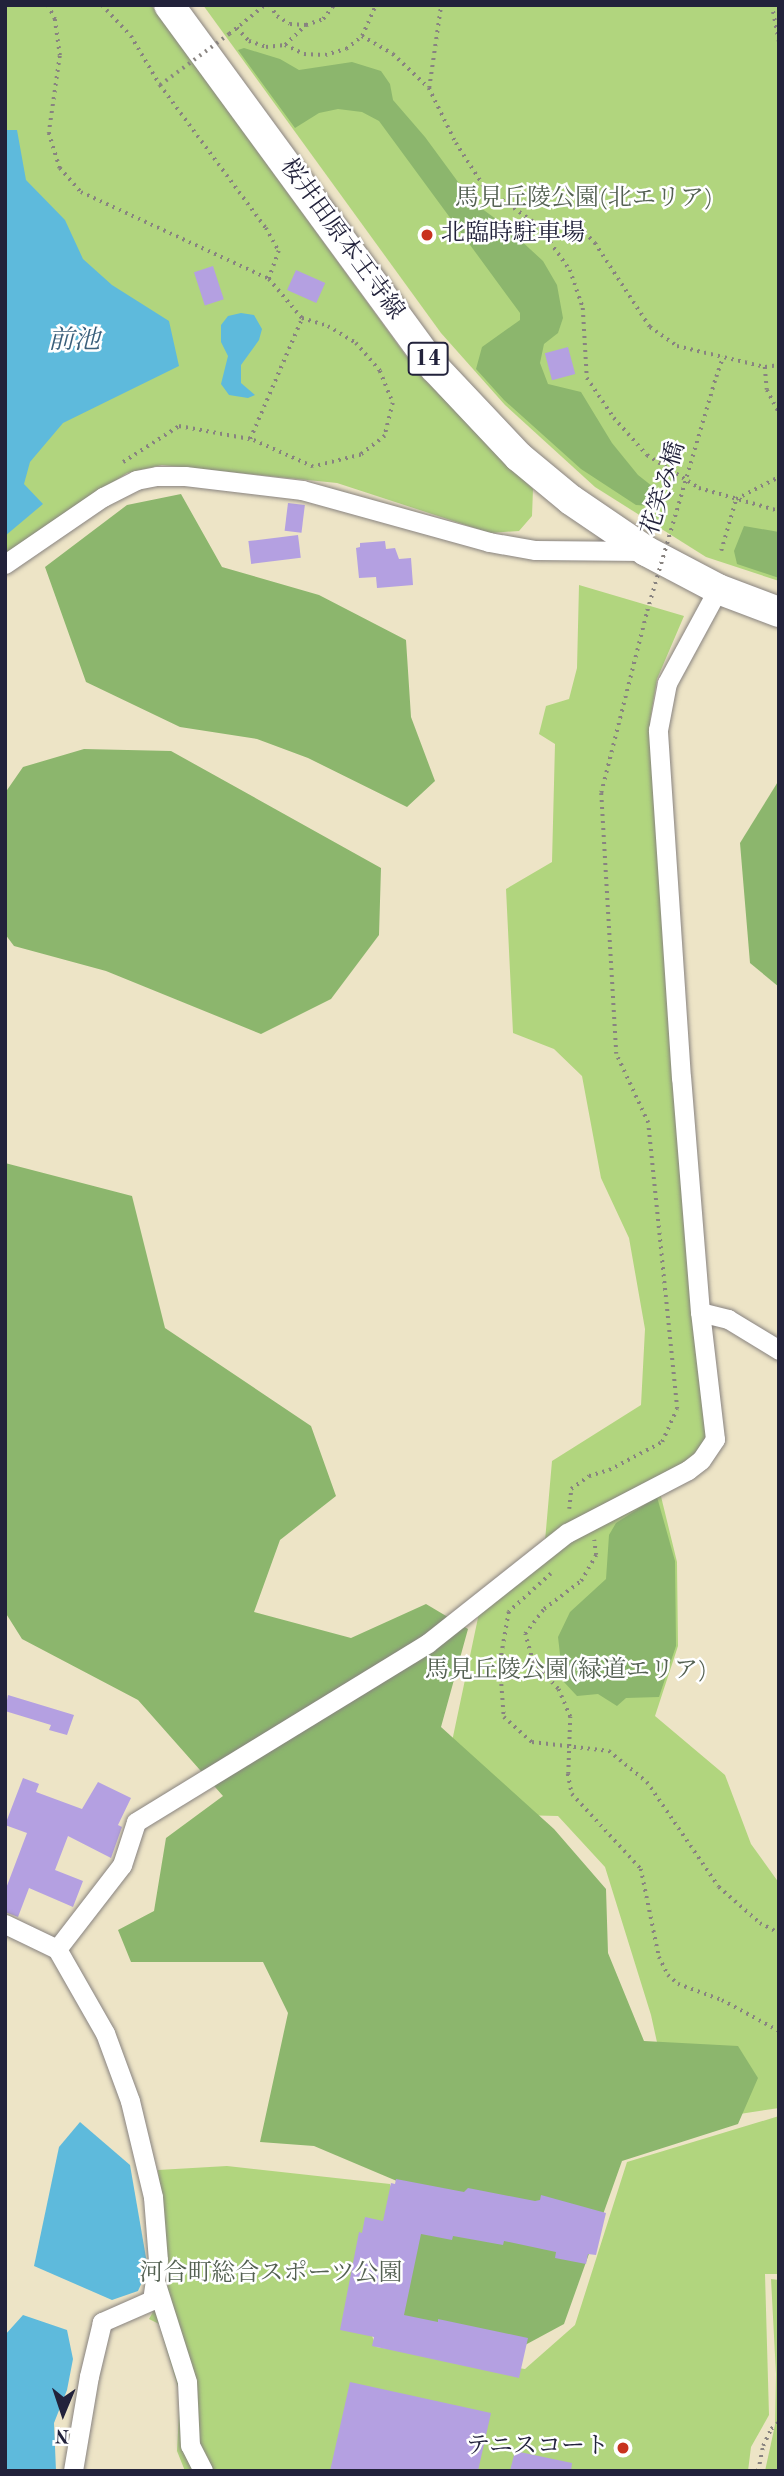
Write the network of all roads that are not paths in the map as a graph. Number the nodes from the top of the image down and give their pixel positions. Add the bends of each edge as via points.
1 (169, 5) edge
2 (646, 551) junction
3 (5, 564) edge
4 (718, 589) junction
5 (779, 611) edge
6 (700, 1312) junction
7 (779, 1350) edge
8 (5, 1924) edge
9 (57, 1949) junction
10 (155, 2280) junction
11 (73, 2471) edge
12 (203, 2471) edge

1 - 2 main road, 桜井田原本王寺線 / 14 via 435,368 519,457 571,500
2 - 3 street via 535,550 477,539 302,490 157,476 103,497
2 - 4 main road, 桜井田原本王寺線 / 14
4 - 5 main road, 桜井田原本王寺線 / 14
4 - 6 street via 667,683 658,730
6 - 7 street via 728,1319
6 - 9 street via 715,1439 701,1460 567,1534 428,1643 136,1822 122,1865
8 - 9 street
9 - 10 street via 104,2033 130,2101 153,2197
10 - 11 street via 152,2300 102,2322
10 - 12 street via 187,2382 190,2445

